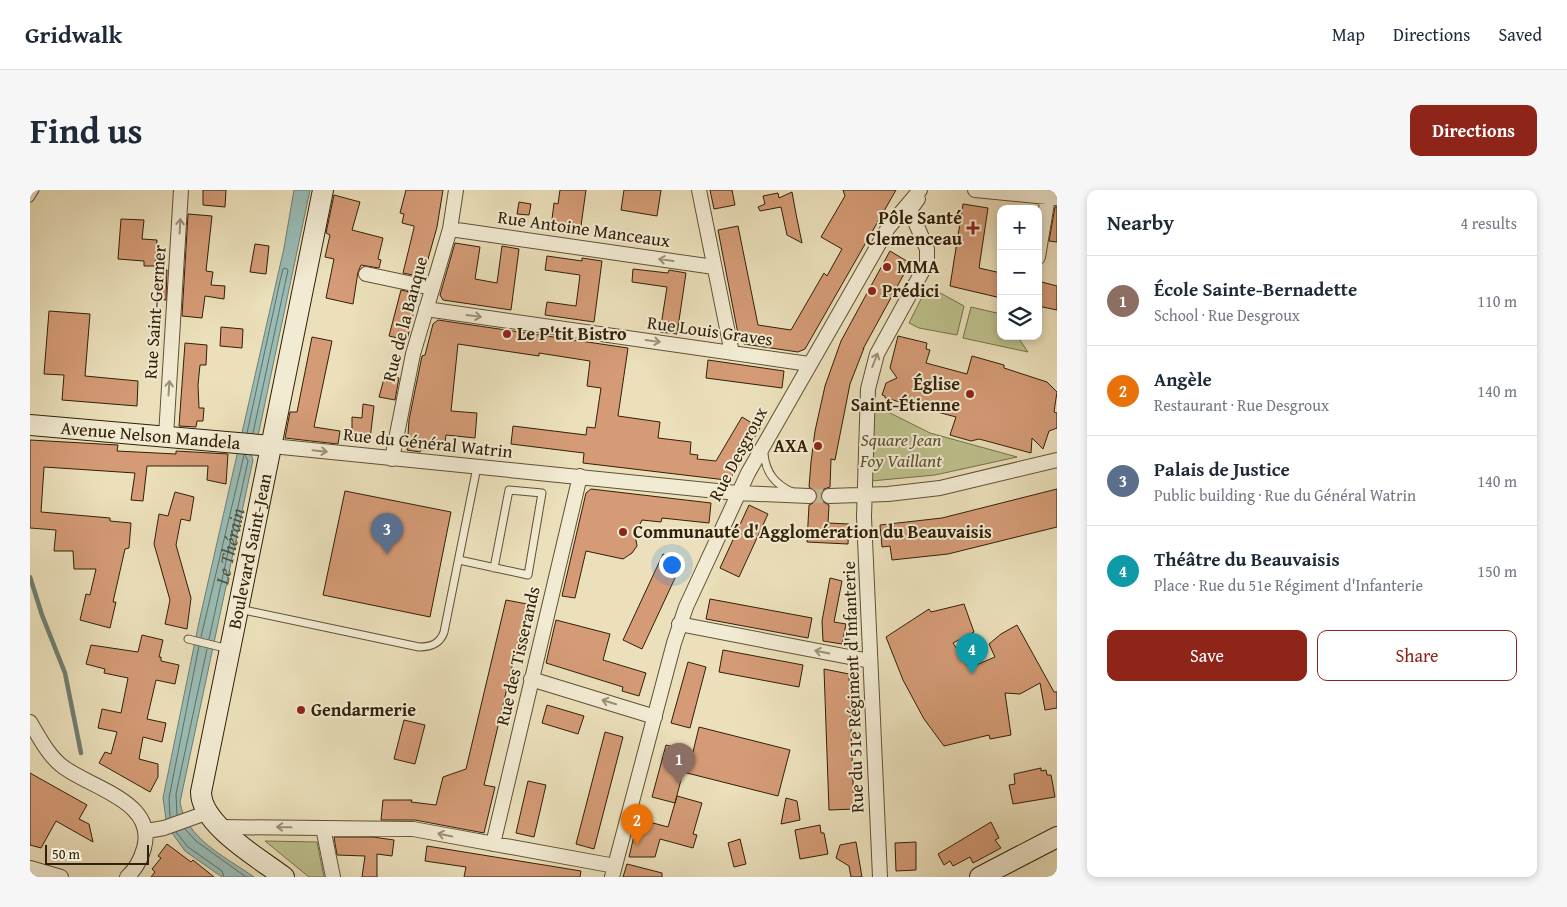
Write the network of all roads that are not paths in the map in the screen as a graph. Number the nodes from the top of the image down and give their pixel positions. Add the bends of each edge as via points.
1 (35, 190) edge
2 (181, 190) edge
3 (323, 190) edge
4 (456, 190) edge
5 (699, 190) edge
6 (904, 190) edge
7 (920, 190) edge
8 (924, 190) edge
9 (975, 190) edge
10 (1027, 190) edge
11 (1013, 192) edge
12 (30, 198) edge
13 (1052, 198) edge
14 (910, 210) junction
15 (888, 228) junction
16 (450, 229) junction
17 (1039, 250) edge
18 (714, 266) junction
19 (366, 274) dead end
20 (432, 288) junction
21 (426, 309) junction
22 (732, 353) junction
23 (809, 364) junction
24 (30, 425) edge
25 (166, 436) junction
26 (266, 445) junction
27 (764, 454) junction
28 (392, 459) junction
29 (1057, 460) edge
30 (477, 467) junction
31 (580, 476) junction
32 (737, 494) junction
33 (864, 495) junction
34 (809, 496) joint
35 (829, 496) tunnel mouth
36 (459, 560) junction
37 (494, 568) junction
38 (238, 609) junction
39 (679, 624) junction
40 (188, 639) dead end
41 (224, 648) junction
42 (870, 661) junction
43 (531, 679) junction
44 (655, 717) junction
45 (30, 722) edge
46 (205, 820) junction
47 (323, 828) junction
48 (147, 831) junction
49 (1057, 836) edge
50 (493, 844) junction
51 (30, 868) edge
52 (613, 872) edge
53 (61, 877) edge
54 (127, 877) edge
55 (284, 877) edge
56 (333, 877) edge
57 (880, 877) edge
58 (980, 877) edge

1 - 12 lane
25 -> 2 street, Rue Saint-Germer
3 - 26 main road, Boulevard Saint-Jean
4 - 16 street, Rue de la Banque
5 - 18 street
6 - 15 street
7 - 15 street, Rue Desgroux
8 - 14 street, Rue Desgroux
9 - 11 street
10 - 11 lane
11 - 13 street
13 - 17 street
14 - 27 lane, Rue Desgroux via 886,242
33 -> 14 street, Rue du 51e Régiment d'Infanterie via 870,376 883,341 927,263 926,249
15 - 23 street, Rue Desgroux
18 -> 16 street, Rue Antoine Manceaux
16 - 20 street, Rue de la Banque
18 - 22 street
19 - 20 street
20 - 21 street, Rue de la Banque
21 -> 22 street, Rue Louis Graves
21 - 28 street, Rue de la Banque via 407,377
22 - 23 street, Rue Louis Graves
23 - 32 street, Rue Desgroux
24 - 25 main road, Avenue Nelson Mandela
25 - 26 main road, Avenue Nelson Mandela
26 -> 28 street, Rue du Général Watrin
26 - 38 main road, Boulevard Saint-Jean
27 - 32 lane, Rue Desgroux
27 - 34 lane via 769,473 778,484
28 - 30 street, Rue du Général Watrin
29 - 33 street via 940,488
30 - 31 street, Rue du Général Watrin
30 - 36 lane
31 - 32 street, Rue du Général Watrin
31 - 43 street, Rue des Tisserands
32 - 34 street, Rue du Général Watrin
32 - 39 street, Rue Desgroux
33 - 35 street
33 - 42 street, Rue du 51e Régiment d'Infanterie
36 - 37 lane
36 - 38 lane via 443,636 439,642 427,647
37 - 37 lane via 528,575 542,493 510,490
38 - 41 main road, Boulevard Saint-Jean
42 -> 39 street
39 - 44 street, Rue Desgroux
40 - 41 lane
41 - 46 main road, Boulevard Saint-Jean via 201,797
42 - 57 street, Rue du 51e Régiment d'Infanterie
44 -> 43 street
43 - 50 street, Rue des Tisserands
44 - 52 street, Rue Desgroux
45 - 48 street via 59,764 135,810
47 -> 46 street
46 - 48 street
46 - 55 main road
50 -> 47 street via 414,829
47 - 56 street
48 - 54 street via 140,860
49 - 58 main road
50 - 52 street
51 - 53 street

